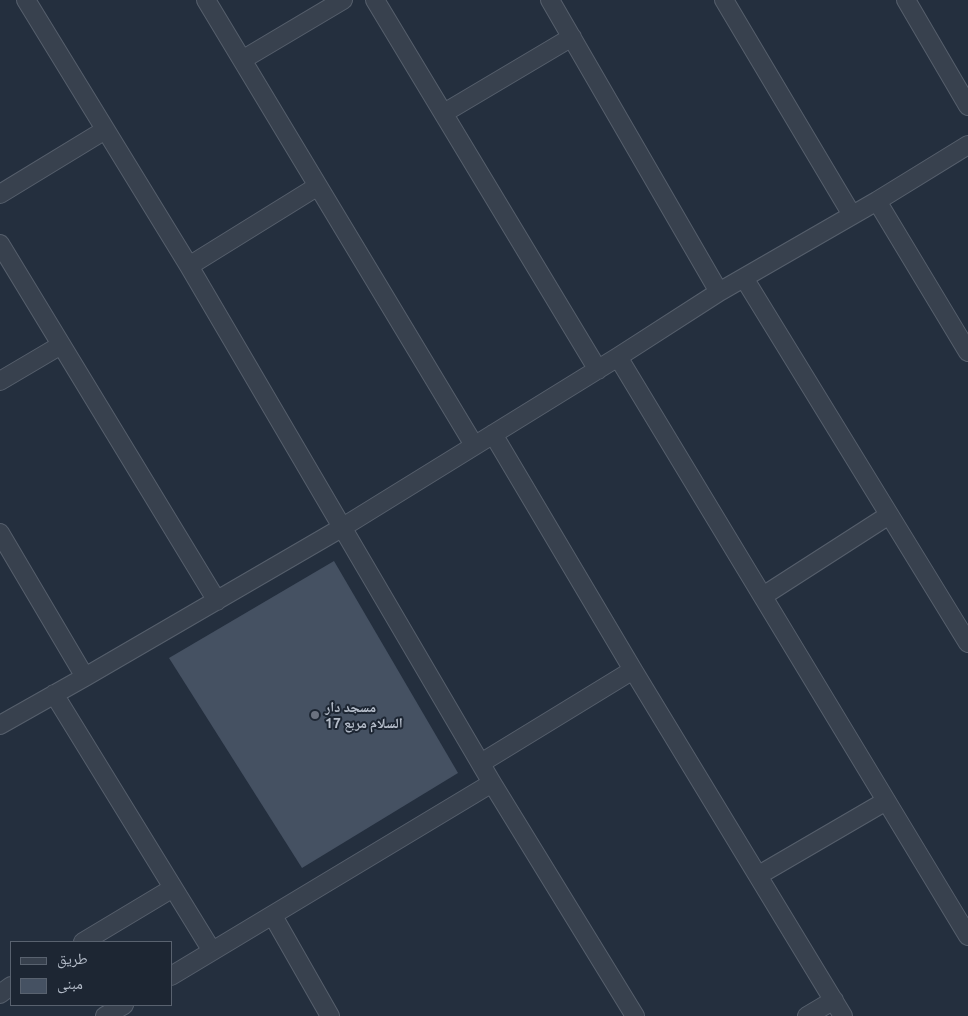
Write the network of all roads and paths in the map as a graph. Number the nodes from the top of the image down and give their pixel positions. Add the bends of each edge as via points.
1 (26, 0) edge
2 (206, 0) edge
3 (343, 0) edge
4 (375, 0) edge
5 (550, 0) edge
6 (724, 0) edge
7 (906, 0) edge
8 (572, 37) junction
9 (242, 60) junction
10 (968, 106) edge
11 (444, 113) junction
12 (105, 130) junction
13 (968, 145) edge
14 (318, 186) junction
15 (0, 194) edge
16 (878, 201) junction
17 (852, 215) junction
18 (0, 244) edge
19 (189, 266) junction
20 (744, 278) junction
21 (720, 292) junction
22 (61, 345) junction
23 (968, 352) edge
24 (618, 357) junction
25 (598, 370) junction
26 (0, 381) edge
27 (493, 434) junction
28 (474, 445) junction
29 (889, 515) junction
30 (343, 527) junction
31 (0, 533) edge
32 (763, 596) junction
33 (217, 601) junction
34 (968, 643) edge
35 (633, 670) junction
36 (85, 677) junction
37 (54, 694) junction
38 (0, 725) edge
39 (481, 763) junction
40 (492, 783) junction
41 (886, 801) junction
42 (759, 875) junction
43 (173, 888) junction
44 (273, 916) junction
45 (966, 928) edge
46 (85, 941) edge
47 (212, 951) junction
48 (172, 975) edge
49 (834, 1000) junction
50 (122, 1006) edge
51 (105, 1016) edge
52 (330, 1016) edge
53 (635, 1016) edge
54 (807, 1016) edge
55 (844, 1016) edge

1 - 12 street
2 - 9 street
3 - 9 street
4 - 11 street
5 - 8 street
6 - 17 street
7 - 10 street
8 - 11 street
8 - 21 street
9 - 14 street
11 - 25 street
12 - 15 street
12 - 19 street
13 - 16 street
14 - 19 street
14 - 28 street
16 - 17 street
16 - 23 street
17 - 20 street
18 - 22 street
19 - 30 street
20 - 21 street
20 - 29 street
21 - 24 street
22 - 26 street
22 - 33 street
24 - 25 street
24 - 32 street
25 - 27 street
27 - 28 street
27 - 35 street
28 - 30 street
29 - 32 street
29 - 34 street
30 - 33 street
30 - 39 street
31 - 36 street
32 - 41 street
33 - 36 street
35 - 39 street
35 - 42 street
36 - 37 street
37 - 38 street
37 - 43 street
39 - 40 street
40 - 44 street
40 - 53 street
41 - 42 street
41 - 45 street
42 - 49 street
43 - 46 street
43 - 47 street
44 - 47 street
44 - 52 street
47 - 48 street
49 - 54 street
49 - 55 street
50 - 51 street

